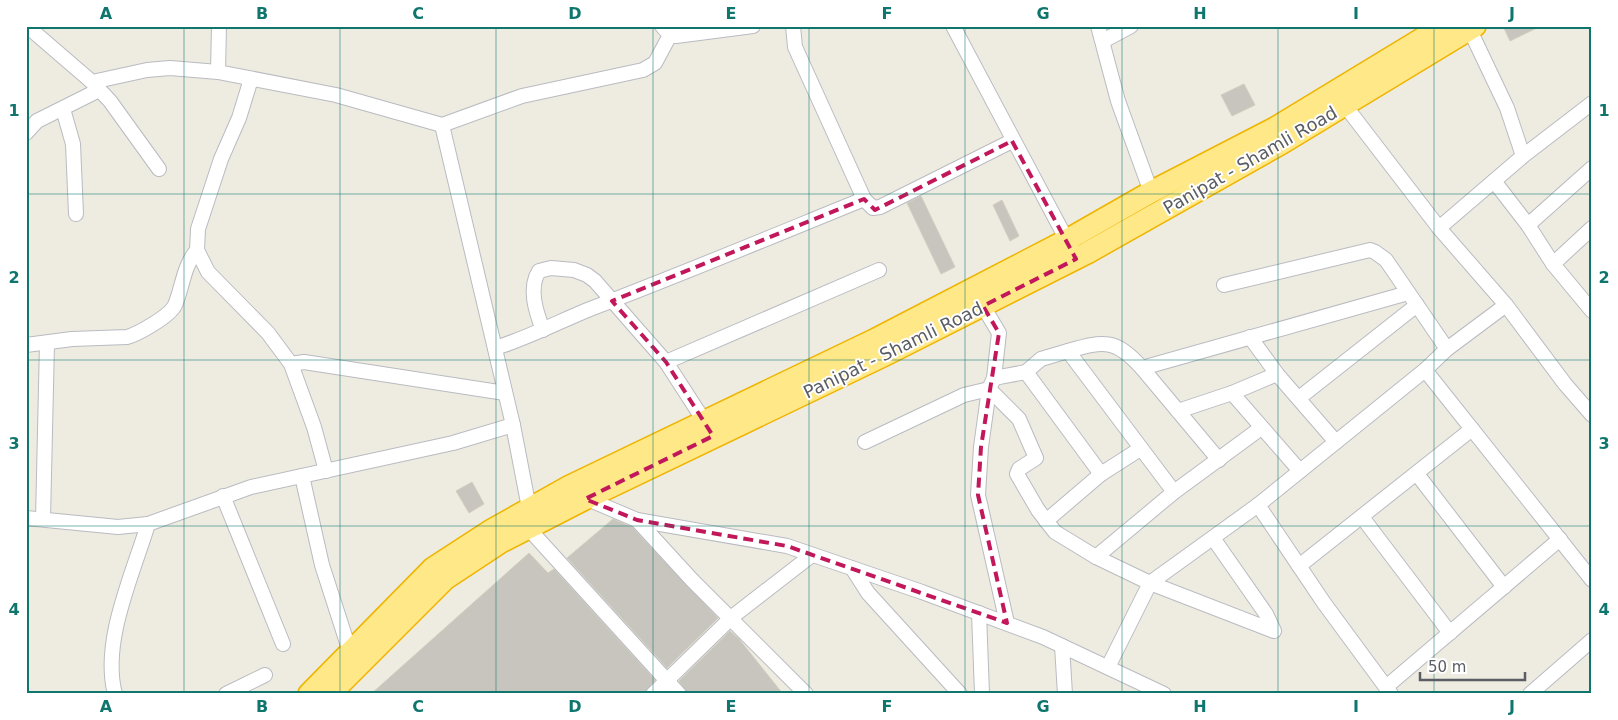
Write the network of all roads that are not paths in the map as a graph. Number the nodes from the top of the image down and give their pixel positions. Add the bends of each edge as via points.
1 (28, 26) edge
2 (219, 26) edge
3 (753, 26) edge
4 (793, 26) edge
5 (952, 26) edge
6 (1098, 26) edge
7 (1131, 26) edge
8 (1443, 26) edge
9 (1471, 27) edge
10 (666, 30) edge
11 (1103, 41) junction
12 (218, 72) junction
13 (251, 79) junction
14 (96, 86) junction
15 (1339, 99) junction
16 (1592, 103) edge
17 (63, 109) junction
18 (442, 125) junction
19 (26, 133) edge
20 (1012, 141) junction
21 (1523, 156) junction
22 (1592, 168) edge
23 (159, 169) dead end
24 (1494, 181) junction
25 (1151, 192) junction
26 (864, 199) junction
27 (76, 214) dead end
28 (1528, 225) junction
29 (1439, 228) junction
30 (1591, 230) edge
31 (1071, 249) junction
32 (197, 250) junction
33 (1553, 264) junction
34 (879, 270) dead end
35 (1224, 285) dead end
36 (1408, 293) junction
37 (612, 301) junction
38 (1417, 305) junction
39 (1506, 305) junction
40 (982, 306) junction
41 (1592, 311) edge
42 (543, 330) junction
43 (1250, 337) junction
44 (47, 343) junction
45 (26, 345) edge
46 (495, 348) junction
47 (1447, 349) junction
48 (1068, 352) junction
49 (666, 362) junction
50 (291, 364) junction
51 (1142, 368) junction
52 (1425, 370) junction
53 (1026, 372) junction
54 (1277, 374) junction
55 (992, 384) junction
56 (505, 393) junction
57 (1232, 393) junction
58 (1299, 398) junction
59 (1178, 411) junction
60 (1592, 415) edge
61 (513, 426) junction
62 (709, 428) junction
63 (1261, 428) junction
64 (1472, 429) junction
65 (865, 442) dead end
66 (1336, 442) junction
67 (1140, 449) junction
68 (1219, 460) junction
69 (1300, 470) junction
70 (326, 471) junction
71 (1101, 474) junction
72 (1418, 474) junction
73 (302, 476) junction
74 (577, 492) junction
75 (1174, 492) junction
76 (223, 496) junction
77 (1258, 505) junction
78 (1362, 517) junction
79 (26, 518) edge
80 (529, 518) junction
81 (44, 519) junction
82 (637, 520) junction
83 (1046, 521) junction
84 (148, 524) junction
85 (1213, 538) junction
86 (1560, 539) junction
87 (812, 555) junction
88 (1096, 557) junction
89 (1299, 566) junction
90 (852, 568) junction
91 (1592, 580) edge
92 (1150, 583) junction
93 (1504, 587) junction
94 (979, 613) junction
95 (732, 617) junction
96 (1006, 624) junction
97 (1450, 632) junction
98 (1592, 640) edge
99 (283, 644) dead end
100 (1062, 646) junction
101 (355, 657) junction
102 (1108, 668) junction
103 (266, 675) dead end
104 (667, 681) junction
105 (333, 688) edge
106 (1388, 690) edge
107 (115, 694) edge
108 (226, 694) edge
109 (309, 694) edge
110 (653, 694) edge
111 (679, 694) edge
112 (806, 694) edge
113 (960, 694) edge
114 (982, 694) edge
115 (1065, 694) edge
116 (1164, 694) edge
117 (1530, 694) edge

1 - 14 street
2 - 12 street
3 - 10 street via 682,36
4 - 26 street via 795,47
5 - 20 street
6 - 11 street
7 - 11 street
8 - 15 highway, Panipat - Shamli Road
9 - 15 highway, Panipat - Shamli Road
9 - 21 street via 1507,108
10 - 18 street via 655,63 643,70 522,96
11 - 25 street via 1118,101
12 - 13 street
12 - 14 street via 163,69
13 - 18 street via 336,95
13 - 32 street via 198,229
14 - 17 street
14 - 23 street
15 - 25 highway, Panipat - Shamli Road
15 - 29 street
15 - 31 highway, Panipat - Shamli Road via 1282,143
16 - 21 street
17 - 19 street via 32,125
17 - 27 street via 73,144
18 - 46 street
20 - 26 street via 877,209
20 - 31 street
21 - 24 street
22 - 28 street
24 - 28 street
24 - 29 street
25 - 31 highway, Panipat - Shamli Road
26 - 37 street
28 - 33 street
29 - 39 street
30 - 33 street
31 - 40 highway, Panipat - Shamli Road
31 - 62 highway, Panipat - Shamli Road via 876,339
32 - 44 street via 185,270 175,306 134,335
32 - 50 street via 208,272 268,333
33 - 41 street
34 - 49 street
35 - 36 street via 1370,250 1386,260
36 - 38 street
36 - 43 street
37 - 42 street
37 - 42 street via 587,274 542,268 533,285
37 - 49 street
38 - 47 street
38 - 58 street
39 - 47 street
39 - 60 street
40 - 55 street via 999,333
40 - 62 highway, Panipat - Shamli Road via 885,355
42 - 46 street
43 - 51 street
43 - 54 street
44 - 45 street
44 - 81 street
46 - 56 street
47 - 52 street
48 - 51 street via 1101,343 1127,351
48 - 53 street via 1041,359
48 - 67 street
49 - 62 street
50 - 56 street via 304,362
50 - 70 street
51 - 59 street
52 - 64 street
52 - 66 street
53 - 55 street
53 - 71 street
54 - 57 street
54 - 58 street
55 - 65 street
55 - 83 street via 1015,414 1036,456 1017,474
55 - 96 street via 980,447 978,495
56 - 61 street
57 - 59 street
57 - 63 street
58 - 66 street
59 - 68 street
61 - 70 street
61 - 80 street
62 - 74 highway, Panipat - Shamli Road
63 - 68 street
63 - 69 street
64 - 72 street
64 - 86 street
66 - 69 street
67 - 71 street
67 - 75 street
68 - 75 street
69 - 77 street
70 - 73 street
71 - 83 street
72 - 78 street
72 - 93 street
73 - 76 street
73 - 101 street via 322,564
74 - 80 highway, Panipat - Shamli Road
74 - 82 street
75 - 88 street
76 - 84 street
76 - 99 street
77 - 85 street
77 - 89 street
78 - 89 street
78 - 97 street
79 - 81 street
80 - 101 highway, Panipat - Shamli Road via 433,568
80 - 104 street
81 - 84 street via 118,527
82 - 87 street via 787,546
82 - 95 street via 692,580
83 - 88 street via 1055,532
84 - 107 street via 120,608 113,643 112,682
85 - 92 street
85 - 92 street via 1266,614 1274,631
86 - 91 street
86 - 93 street
87 - 90 street
87 - 95 street
88 - 92 street
89 - 106 street
90 - 94 street
90 - 113 street via 868,593
92 - 102 street
93 - 97 street
94 - 96 street
94 - 114 street
95 - 104 street
95 - 112 street
96 - 100 street
97 - 106 street
98 - 117 street
100 - 102 street
100 - 115 street
101 - 105 highway, Panipat - Shamli Road
102 - 116 street
103 - 108 street
104 - 110 street
104 - 111 street
105 - 109 highway, Panipat - Shamli Road

